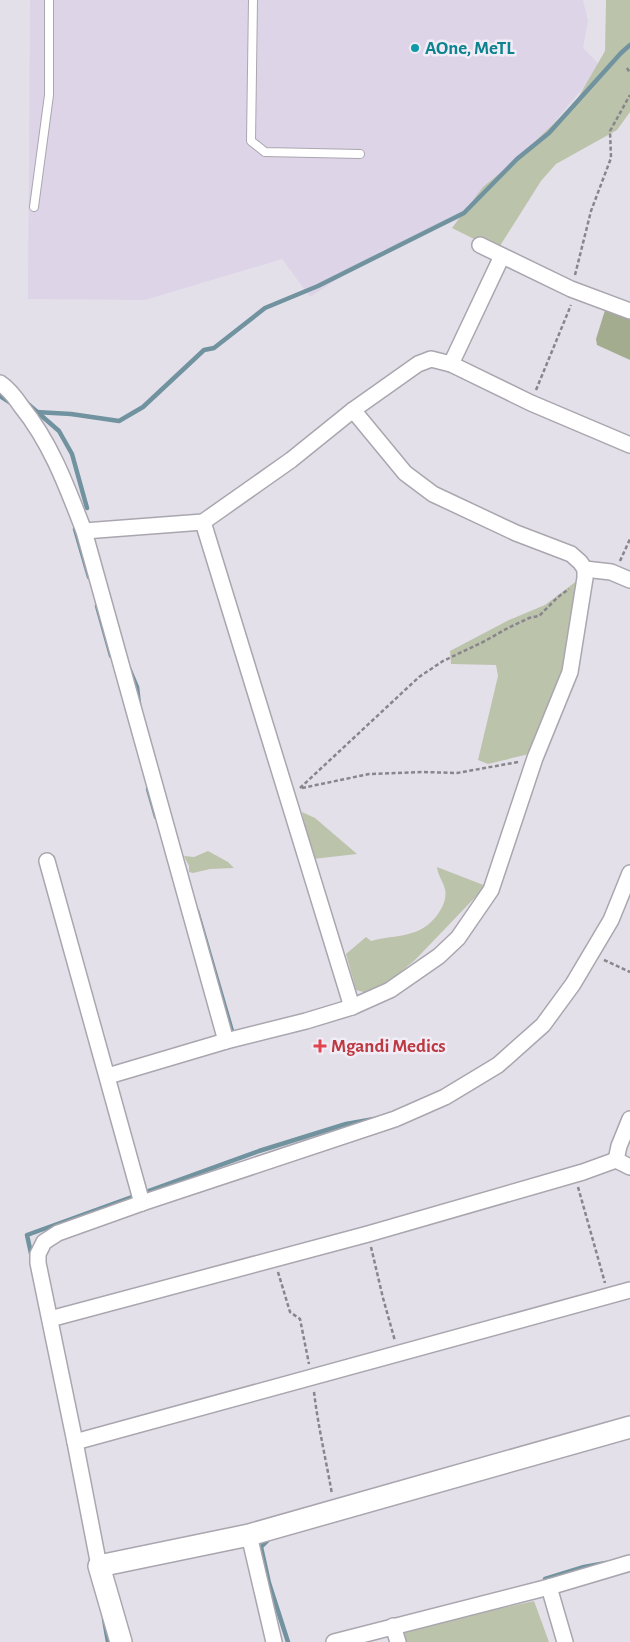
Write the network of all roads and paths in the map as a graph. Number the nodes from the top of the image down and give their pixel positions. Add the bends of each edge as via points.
1 (49, 0) edge
2 (253, 0) edge
3 (627, 68) dead end
4 (630, 73) edge
5 (630, 95) edge
6 (360, 154) dead end
7 (34, 208) dead end
8 (480, 245) dead end
9 (502, 256) junction
10 (574, 290) junction
11 (630, 311) edge
12 (451, 364) junction
13 (0, 383) edge
14 (531, 403) junction
15 (353, 410) junction
16 (630, 445) edge
17 (203, 522) junction
18 (84, 531) junction
19 (630, 539) edge
20 (611, 572) junction
21 (585, 573) junction
22 (630, 580) edge
23 (534, 758) junction
24 (47, 861) dead end
25 (630, 873) edge
26 (591, 954) junction
27 (630, 972) edge
28 (352, 1007) junction
29 (226, 1041) junction
30 (108, 1076) junction
31 (630, 1119) edge
32 (616, 1160) junction
33 (630, 1167) edge
34 (574, 1174) junction
35 (142, 1203) junction
36 (368, 1234) junction
37 (274, 1258) junction
38 (630, 1290) edge
39 (609, 1296) junction
40 (50, 1319) junction
41 (398, 1354) junction
42 (312, 1376) junction
43 (630, 1427) edge
44 (75, 1442) junction
45 (335, 1511) junction
46 (249, 1535) junction
47 (630, 1563) edge
48 (99, 1566) junction
49 (549, 1587) junction
50 (393, 1626) junction
51 (121, 1642) edge
52 (274, 1642) edge
53 (334, 1642) edge
54 (398, 1642) edge
55 (565, 1642) edge

1 - 7 lane via 49,95
2 - 6 lane via 251,140 265,152
3 - 4 path
5 - 10 path via 610,131 611,158 591,211
8 - 9 street
9 - 10 street
9 - 12 street
10 - 11 street
10 - 14 path
12 - 14 street
12 - 15 street via 425,360
13 - 18 street via 33,421 56,461
14 - 16 street
15 - 17 street via 291,460
15 - 21 street via 405,473 433,494 570,554 580,562
17 - 18 street
17 - 28 street
18 - 29 street
19 - 20 path via 621,560
20 - 21 street
20 - 22 street
21 - 23 street via 570,672
21 - 23 path via 539,616 443,661 419,677 300,788 369,774 457,773
23 - 28 street via 491,890 470,922 439,956 390,990
24 - 30 street
25 - 26 street via 611,920
26 - 27 path
26 - 35 street via 543,1025 498,1065 445,1097 395,1119
28 - 29 street
29 - 30 street
30 - 35 street
31 - 32 street
32 - 33 street
32 - 34 street
34 - 36 street
34 - 39 path
35 - 40 street via 58,1233 44,1242 38,1263
36 - 37 street
36 - 41 path
37 - 40 street
37 - 42 path via 290,1312 300,1319
38 - 39 street
39 - 41 street
40 - 44 street
41 - 42 street
42 - 44 street
42 - 45 path
43 - 45 street
44 - 48 street
45 - 46 street
46 - 48 street
46 - 52 street
47 - 49 street
48 - 51 street
49 - 50 street
49 - 55 street
50 - 53 street
50 - 54 street

